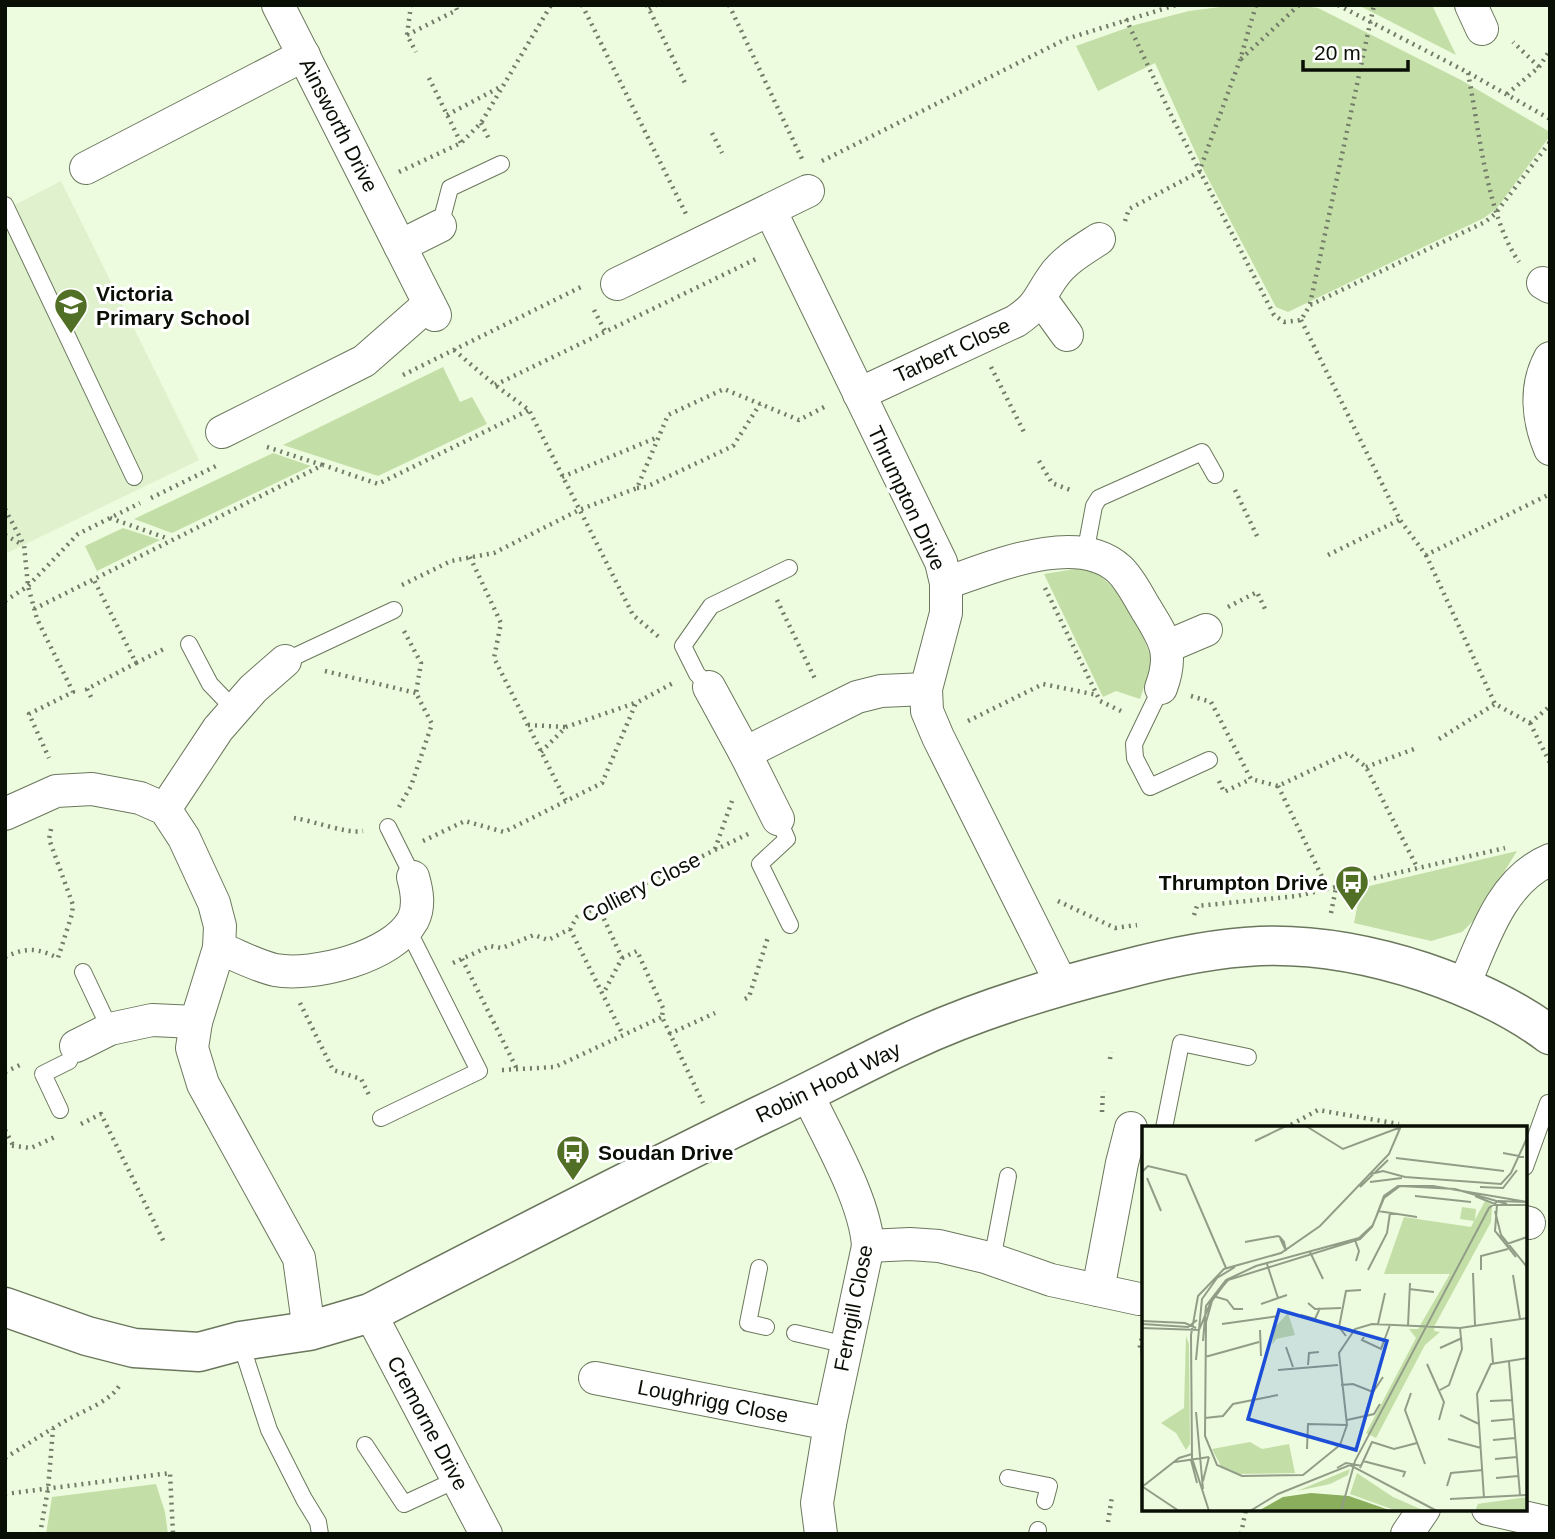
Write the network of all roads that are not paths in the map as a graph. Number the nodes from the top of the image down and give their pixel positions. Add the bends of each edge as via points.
1 (278, 5) edge
2 (304, 55) junction
3 (501, 164) dead end
4 (86, 168) dead end
5 (809, 174) road end
6 (5, 205) edge
7 (770, 210) junction
8 (440, 226) joint
9 (1099, 239) road end
10 (400, 246) junction
11 (617, 284) dead end
12 (1041, 299) junction
13 (1067, 335) dead end
14 (1550, 358) edge
15 (859, 394) junction
16 (222, 432) dead end
17 (1550, 449) edge
18 (1215, 475) road end
19 (134, 477) dead end
20 (1085, 554) junction
21 (789, 568) dead end
22 (946, 583) junction
23 (394, 610) road end
24 (1206, 630) road end
25 (189, 644) dead end
26 (1166, 647) junction
27 (285, 661) joint
28 (709, 687) joint
29 (1161, 688) joint
30 (926, 689) junction
31 (234, 710) junction
32 (745, 753) junction
33 (1209, 760) dead end
34 (165, 809) junction
35 (5, 814) edge
36 (778, 820) joint
37 (388, 827) road end
38 (1550, 860) edge
39 (407, 864) joint
40 (790, 925) road end
41 (407, 928) junction
42 (219, 948) junction
43 (83, 972) road end
44 (1062, 985) junction
45 (1464, 985) junction
46 (196, 1022) junction
47 (110, 1029) junction
48 (1550, 1035) edge
49 (76, 1046) joint
50 (1248, 1057) dead end
51 (807, 1093) junction
52 (1548, 1103) edge
53 (60, 1110) dead end
54 (381, 1118) road end
55 (1164, 1126) edge
56 (1131, 1128) dead end
57 (1527, 1161) edge
58 (1133, 1166) edge
59 (1008, 1175) dead end
60 (868, 1246) junction
61 (992, 1260) junction
62 (759, 1268) dead end
63 (1098, 1290) junction
64 (5, 1307) edge
65 (1142, 1308) edge
66 (370, 1313) junction
67 (766, 1327) dead end
68 (309, 1331) junction
69 (795, 1333) dead end
70 (240, 1341) junction
71 (847, 1345) junction
72 (595, 1378) dead end
73 (830, 1424) junction
74 (365, 1445) dead end
75 (1008, 1478) dead end
76 (458, 1479) junction
77 (1045, 1501) dead end
78 (1423, 1511) edge
79 (1497, 1511) edge
80 (1550, 1523) edge
81 (320, 1534) edge
82 (486, 1534) edge
83 (821, 1534) edge
84 (1407, 1534) edge

1 - 2 street, Ainsworth Drive
2 - 4 street
2 - 10 street, Ainsworth Drive
3 - 8 lane via 450,188
5 - 7 street
6 - 19 lane
7 - 11 street
7 - 15 street, Thrumpton Drive
8 - 10 street
9 - 12 street, Tarbert Close via 1067,261
10 - 16 street, Ainsworth Drive via 432,309 364,361
12 - 13 street
12 - 15 street, Tarbert Close via 1016,321
14 - 17 street via 1540,386 1539,415
15 - 22 street, Thrumpton Drive via 941,562
18 - 20 lane via 1202,452 1099,498
20 - 22 street via 1029,556
20 - 26 street via 1119,569
21 - 28 lane via 711,606 683,646
22 - 30 street, Thrumpton Drive via 946,613
23 - 27 lane
24 - 26 street
25 - 31 lane via 210,684
26 - 29 street via 1167,671
27 - 31 street
28 - 32 street
29 - 33 lane via 1134,744 1135,758 1150,787
30 - 32 street via 857,697
30 - 44 street, Thrumpton Drive via 938,737
31 - 34 street
32 - 36 street
34 - 35 street via 141,798 92,789 56,791
34 - 42 street via 214,902
36 - 40 lane via 787,839 760,864
37 - 39 lane
38 - 45 street via 1511,890
39 - 41 street via 417,891
41 - 42 street via 353,962 302,972 273,970
41 - 54 lane via 479,1071
42 - 46 street
43 - 47 lane
44 - 45 street, Robin Hood Way via 1212,950 1262,946 1366,956
44 - 51 street, Robin Hood Way via 911,1041
45 - 48 street, Robin Hood Way
46 - 47 street via 152,1020
46 - 68 street via 192,1048 203,1084 299,1258
47 - 49 street
49 - 53 lane via 69,1061 43,1074
50 - 55 lane via 1181,1043
51 - 60 street, Ferngill Close via 860,1206
51 - 66 street, Robin Hood Way
52 - 57 lane
56 - 58 street
58 - 63 street
59 - 61 lane
60 - 61 street via 939,1246
60 - 71 street, Ferngill Close
61 - 63 street
62 - 67 lane via 748,1323
63 - 65 street
64 - 70 street, Robin Hood Way via 134,1348 199,1352
66 - 68 street, Robin Hood Way
66 - 76 street, Cremorne Drive
68 - 70 street, Robin Hood Way
69 - 71 lane
70 - 81 lane via 269,1430
71 - 73 street, Ferngill Close
72 - 73 street, Loughrigg Close
73 - 83 street, Ferngill Close via 817,1503
74 - 76 lane via 404,1504
75 - 77 lane via 1049,1486
76 - 82 street, Cremorne Drive
78 - 84 street
79 - 80 street

